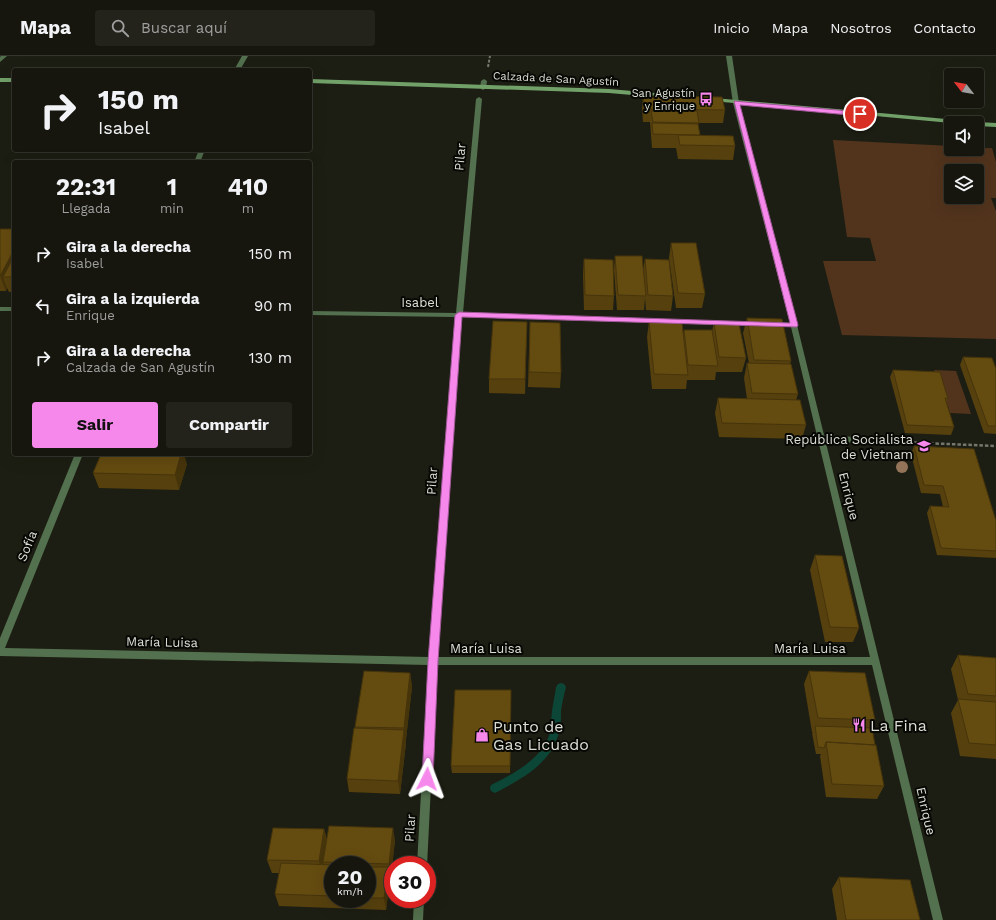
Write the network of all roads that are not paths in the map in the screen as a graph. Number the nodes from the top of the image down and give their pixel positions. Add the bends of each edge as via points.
1 (4, 56) edge
2 (245, 56) edge
3 (729, 56) edge
4 (0, 60) edge
5 (238, 68) edge
6 (0, 80) edge
7 (12, 80) edge
8 (312, 81) edge
9 (684, 98) edge
10 (479, 99) dead end
11 (706, 100) edge
12 (736, 103) junction
13 (944, 121) edge
14 (984, 124) edge
15 (996, 125) edge
16 (0, 309) edge
17 (12, 309) edge
18 (312, 314) edge
19 (459, 315) junction
20 (794, 325) junction
21 (821, 438) junction
22 (856, 440) road end
23 (77, 456) edge
24 (0, 650) edge
25 (433, 661) junction
26 (876, 661) junction
27 (422, 856) edge
28 (419, 908) edge
29 (418, 920) edge
30 (938, 920) edge

1 - 4 street
2 - 5 street
3 - 12 street, Enrique
6 - 7 main road
8 - 9 main road, Calzada de San Agustín via 484,85 609,91
10 - 19 street, Pilar
11 - 12 main road
12 - 13 main road
12 - 20 street, Enrique
14 - 15 main road
16 - 17 street
18 - 19 street, Isabel
19 - 20 street, Isabel
19 - 25 street, Pilar
20 - 21 street, Enrique
21 - 22 street
21 - 26 street, Enrique
23 - 24 street, Sofía
24 - 25 street, María Luisa
25 - 26 street, María Luisa
25 - 27 street, Pilar
26 - 30 street, Enrique
28 - 29 street

